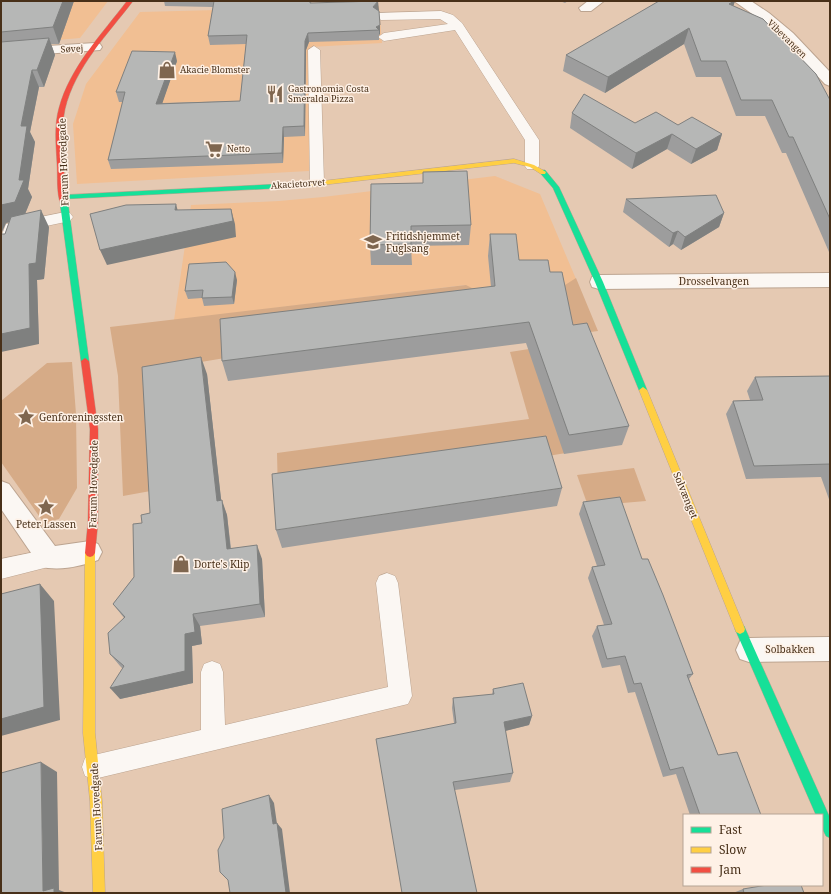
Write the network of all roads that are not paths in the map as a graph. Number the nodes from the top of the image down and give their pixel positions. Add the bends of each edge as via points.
1 (130, 1) edge
2 (416, 1) edge
3 (741, 1) edge
4 (424, 14) junction
5 (381, 16) edge
6 (458, 26) junction
7 (384, 37) dead end
8 (95, 47) junction
9 (314, 50) dead end
10 (1, 53) edge
11 (830, 81) edge
12 (532, 166) junction
13 (317, 183) junction
14 (63, 197) junction
15 (65, 217) junction
16 (1, 246) edge
17 (830, 280) edge
18 (599, 282) junction
19 (1, 491) edge
20 (90, 552) junction
21 (49, 558) junction
22 (1, 569) edge
23 (387, 582) dead end
24 (830, 649) edge
25 (749, 650) junction
26 (212, 672) dead end
27 (213, 738) junction
28 (94, 766) junction
29 (822, 814) edge
30 (823, 816) edge
31 (830, 832) edge
32 (99, 893) edge

1 - 8 street, Farum Hovedgade
2 - 4 lane
3 - 11 street, Vibevangen via 751,5 776,26
4 - 5 lane
4 - 6 lane via 441,15
6 - 7 lane
6 - 12 lane via 532,140
8 - 10 street, Søvej
8 - 14 street, Farum Hovedgade via 68,89 61,110
9 - 13 lane
12 - 13 street, Akacietorvet via 514,161
12 - 18 street, Solvænget via 544,173 556,187
13 - 14 street, Akacietorvet
14 - 15 street, Farum Hovedgade
15 - 16 lane via 11,228 7,245
15 - 20 street, Farum Hovedgade via 94,429 93,522
17 - 18 street, Drosselvangen
18 - 25 street, Solvænget
19 - 21 street
20 - 21 street
20 - 28 street, Farum Hovedgade via 88,683 89,733
21 - 22 lane
23 - 27 lane via 400,696
24 - 25 street, Solbakken
25 - 29 street, Solvænget
26 - 27 lane
27 - 28 lane
28 - 32 street, Farum Hovedgade
30 - 31 street, Solvænget

